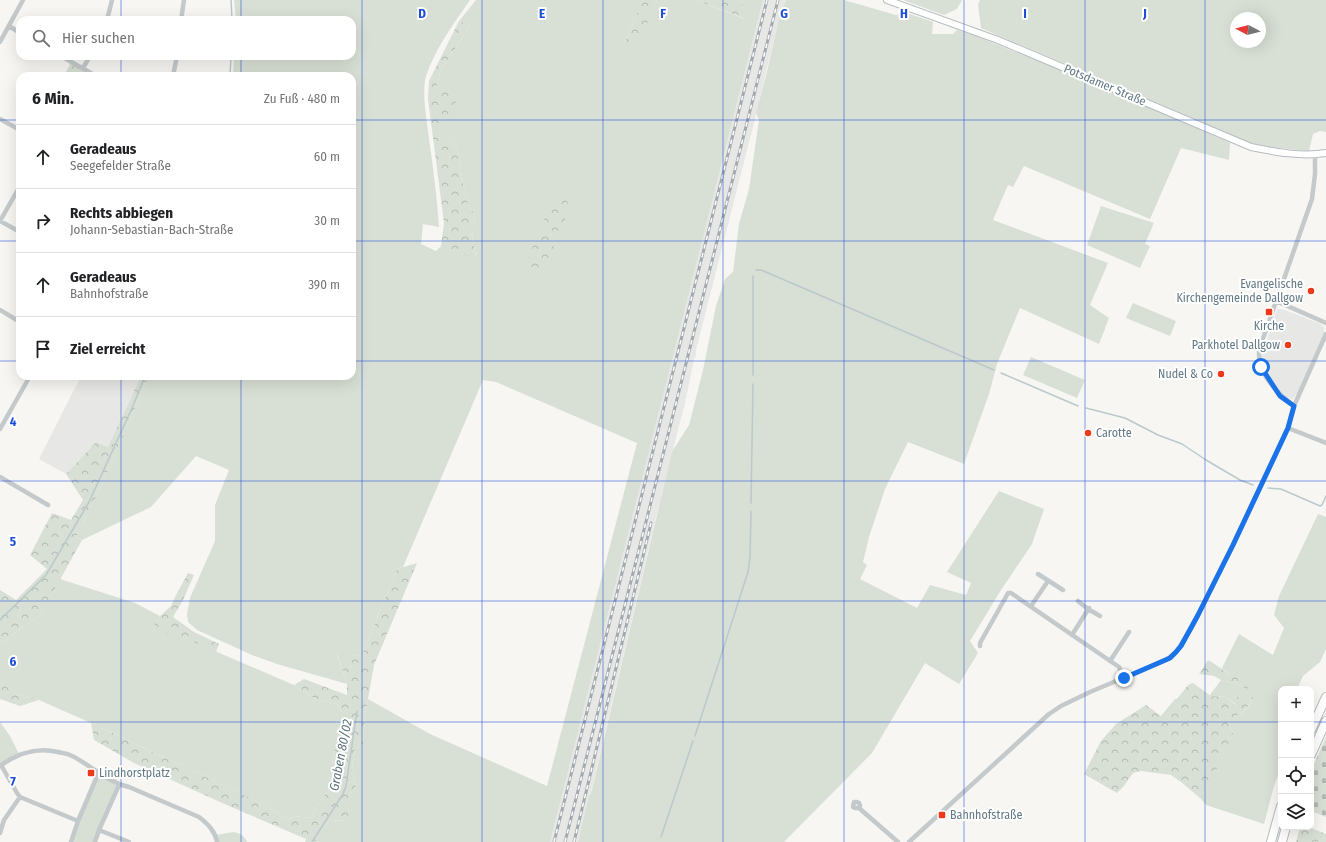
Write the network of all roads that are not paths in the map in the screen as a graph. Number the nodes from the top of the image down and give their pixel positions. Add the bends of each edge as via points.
1 (23, 0) edge
2 (112, 0) edge
3 (184, 0) edge
4 (887, 0) edge
5 (108, 16) edge
6 (182, 16) edge
7 (9, 26) junction
8 (16, 30) edge
9 (0, 42) edge
10 (68, 60) edge
11 (88, 60) edge
12 (176, 60) edge
13 (83, 68) junction
14 (90, 72) edge
15 (173, 72) edge
16 (0, 119) edge
17 (16, 128) edge
18 (1326, 153) edge
19 (1314, 155) junction
20 (16, 193) edge
21 (0, 221) edge
22 (16, 230) edge
23 (1276, 301) junction
24 (0, 310) edge
25 (16, 320) edge
26 (1326, 323) edge
27 (1326, 334) edge
28 (28, 380) edge
29 (1294, 406) junction
30 (1288, 428) junction
31 (0, 429) edge
32 (1326, 443) edge
33 (0, 477) edge
34 (48, 505) dead end
35 (1038, 574) dead end
36 (1048, 581) junction
37 (1063, 590) dead end
38 (1078, 601) dead end
39 (1031, 606) junction
40 (1088, 608) junction
41 (1100, 616) dead end
42 (1129, 632) dead end
43 (1072, 635) junction
44 (980, 646) dead end
45 (1110, 661) junction
46 (1124, 678) junction
47 (1326, 697) edge
48 (1326, 721) edge
49 (1314, 723) edge
50 (1314, 748) edge
51 (1, 765) edge
52 (98, 774) junction
53 (120, 785) junction
54 (20, 797) junction
55 (858, 808) dead end
56 (1278, 818) edge
57 (78, 821) junction
58 (99, 830) junction
59 (1285, 830) edge
60 (0, 834) edge
61 (71, 842) edge
62 (95, 842) edge
63 (130, 842) edge
64 (217, 842) edge
65 (898, 842) edge
66 (909, 842) edge
67 (1272, 842) edge
68 (1282, 842) edge

1 - 7 street
2 - 5 street
3 - 6 street
4 - 19 street, Potsdamer Straße via 1004,43 1251,147 1288,154
7 - 8 street
7 - 9 street
10 - 13 street
11 - 13 street
12 - 15 street
13 - 14 street
16 - 17 street
18 - 19 street, Potsdamer Straße
19 - 23 street via 1312,199
20 - 21 street
21 - 22 street
23 - 26 street
23 - 29 street via 1259,350 1259,359 1261,367 1280,396
24 - 25 street
27 - 29 street
28 - 31 street
29 - 30 street
30 - 32 street
30 - 46 street via 1233,545 1179,649 1170,658
33 - 34 street
35 - 36 street
36 - 37 street
36 - 39 street
38 - 40 street
39 - 43 street
39 - 44 street via 1008,593
40 - 41 street
40 - 43 street
42 - 45 street
43 - 45 street
45 - 46 street via 1119,667
46 - 66 street via 1061,706 1050,714
47 - 49 highway
48 - 50 highway
51 - 52 street via 20,754 36,749 69,754
51 - 54 street
52 - 53 street
52 - 57 street
53 - 58 street
53 - 64 street via 199,817 209,825 216,835
54 - 57 street
54 - 60 street via 4,820
55 - 65 street
56 - 67 highway
57 - 61 street
58 - 62 street
58 - 63 street
59 - 68 highway

